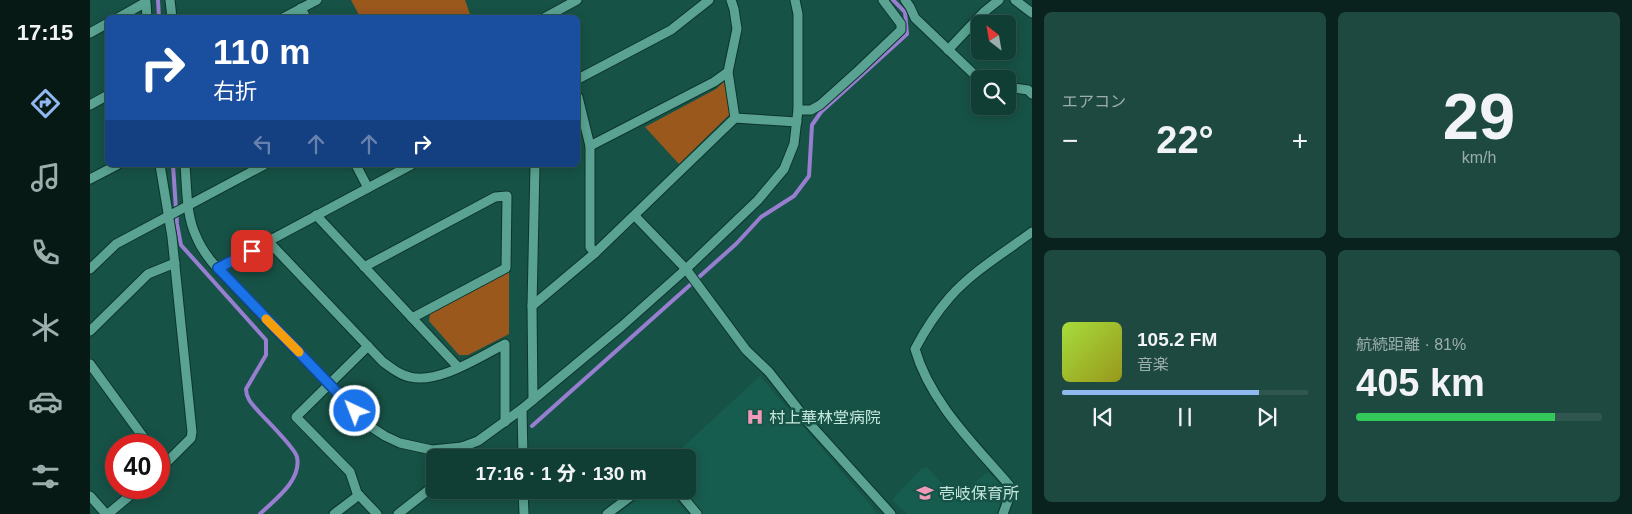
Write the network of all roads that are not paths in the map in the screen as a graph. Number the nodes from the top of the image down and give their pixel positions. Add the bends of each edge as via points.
1 (170, 0) edge
2 (317, 0) edge
3 (577, 0) edge
4 (709, 0) edge
5 (730, 0) edge
6 (795, 0) edge
7 (883, 0) edge
8 (998, 0) edge
9 (1016, 0) edge
10 (910, 2) edge
11 (302, 8) junction
12 (1032, 13) edge
13 (123, 15) edge
14 (147, 15) edge
15 (172, 15) edge
16 (288, 15) edge
17 (305, 15) edge
18 (550, 15) edge
19 (913, 19) junction
20 (901, 24) junction
21 (105, 25) edge
22 (90, 33) edge
23 (948, 50) junction
24 (728, 72) junction
25 (971, 72) edge
26 (580, 78) edge
27 (1016, 88) edge
28 (1032, 94) edge
29 (105, 97) edge
30 (90, 105) edge
31 (580, 105) edge
32 (798, 110) junction
33 (735, 118) junction
34 (797, 122) junction
35 (590, 146) junction
36 (113, 167) edge
37 (160, 167) edge
38 (185, 167) edge
39 (260, 167) edge
40 (357, 167) edge
41 (407, 167) edge
42 (534, 167) edge
43 (90, 179) edge
44 (368, 188) junction
45 (188, 206) junction
46 (168, 215) junction
47 (316, 215) junction
48 (636, 216) junction
49 (1032, 232) edge
50 (269, 242) junction
51 (595, 253) junction
52 (175, 263) junction
53 (364, 267) junction
54 (218, 268) junction
55 (90, 269) edge
56 (688, 272) junction
57 (532, 306) junction
58 (412, 318) junction
59 (90, 331) edge
60 (368, 346) junction
61 (90, 364) edge
62 (458, 367) junction
63 (330, 383) junction
64 (533, 400) junction
65 (522, 409) junction
66 (505, 422) junction
67 (142, 434) edge
68 (462, 447) joint
69 (523, 449) edge
70 (170, 457) edge
71 (426, 492) edge
72 (359, 495) junction
73 (90, 496) edge
74 (125, 499) edge
75 (523, 499) edge
76 (627, 499) edge
77 (684, 499) edge
78 (107, 514) edge
79 (334, 514) edge
80 (377, 514) edge
81 (398, 514) edge
82 (524, 514) edge
83 (607, 514) edge
84 (697, 514) edge
85 (891, 514) edge
86 (1002, 514) edge

1 - 15 street
2 - 11 street
3 - 18 street
4 - 26 street via 671,30
5 - 24 street via 737,29
6 - 32 street via 798,14
7 - 20 street
8 - 23 street
9 - 12 street
10 - 19 street
11 - 16 street
11 - 17 street
13 - 14 street via 146,2
19 - 20 street
19 - 23 street
20 - 32 street via 901,30 820,105 811,110
21 - 22 street
23 - 25 street
24 - 33 street
24 - 35 street
27 - 28 street
29 - 30 street
31 - 35 street
32 - 34 street
33 - 34 street
33 - 48 street
34 - 56 street via 794,144 784,169
35 - 51 street via 590,247
36 - 43 street
37 - 46 street
38 - 45 street
39 - 45 street
40 - 44 street
41 - 44 street
42 - 57 street
44 - 47 street
45 - 46 street
45 - 54 street via 196,236
46 - 52 street
46 - 55 street via 116,244
47 - 50 street
47 - 53 street
48 - 51 street
48 - 56 street
49 - 86 street via 977,272 950,297 915,349 921,369 956,424 1010,485
50 - 54 street
50 - 60 street
51 - 57 street
52 - 59 street via 148,274
52 - 70 street via 192,432 191,438
53 - 58 street
53 - 58 street via 495,197 507,196 506,268
54 - 63 street
56 - 64 street
56 - 85 street via 746,350 770,372 810,423
57 - 64 street
58 - 62 street
60 - 62 street via 397,373 412,378 438,377
60 - 63 street
61 - 67 street
62 - 66 street via 505,344
63 - 68 street via 368,425 385,436 432,450
63 - 72 street via 296,417 350,472
64 - 65 street
65 - 66 street
65 - 69 street
66 - 68 street via 478,441
71 - 81 street
72 - 79 street
72 - 80 street
73 - 78 street
74 - 78 street
75 - 82 street
76 - 83 street
77 - 84 street

